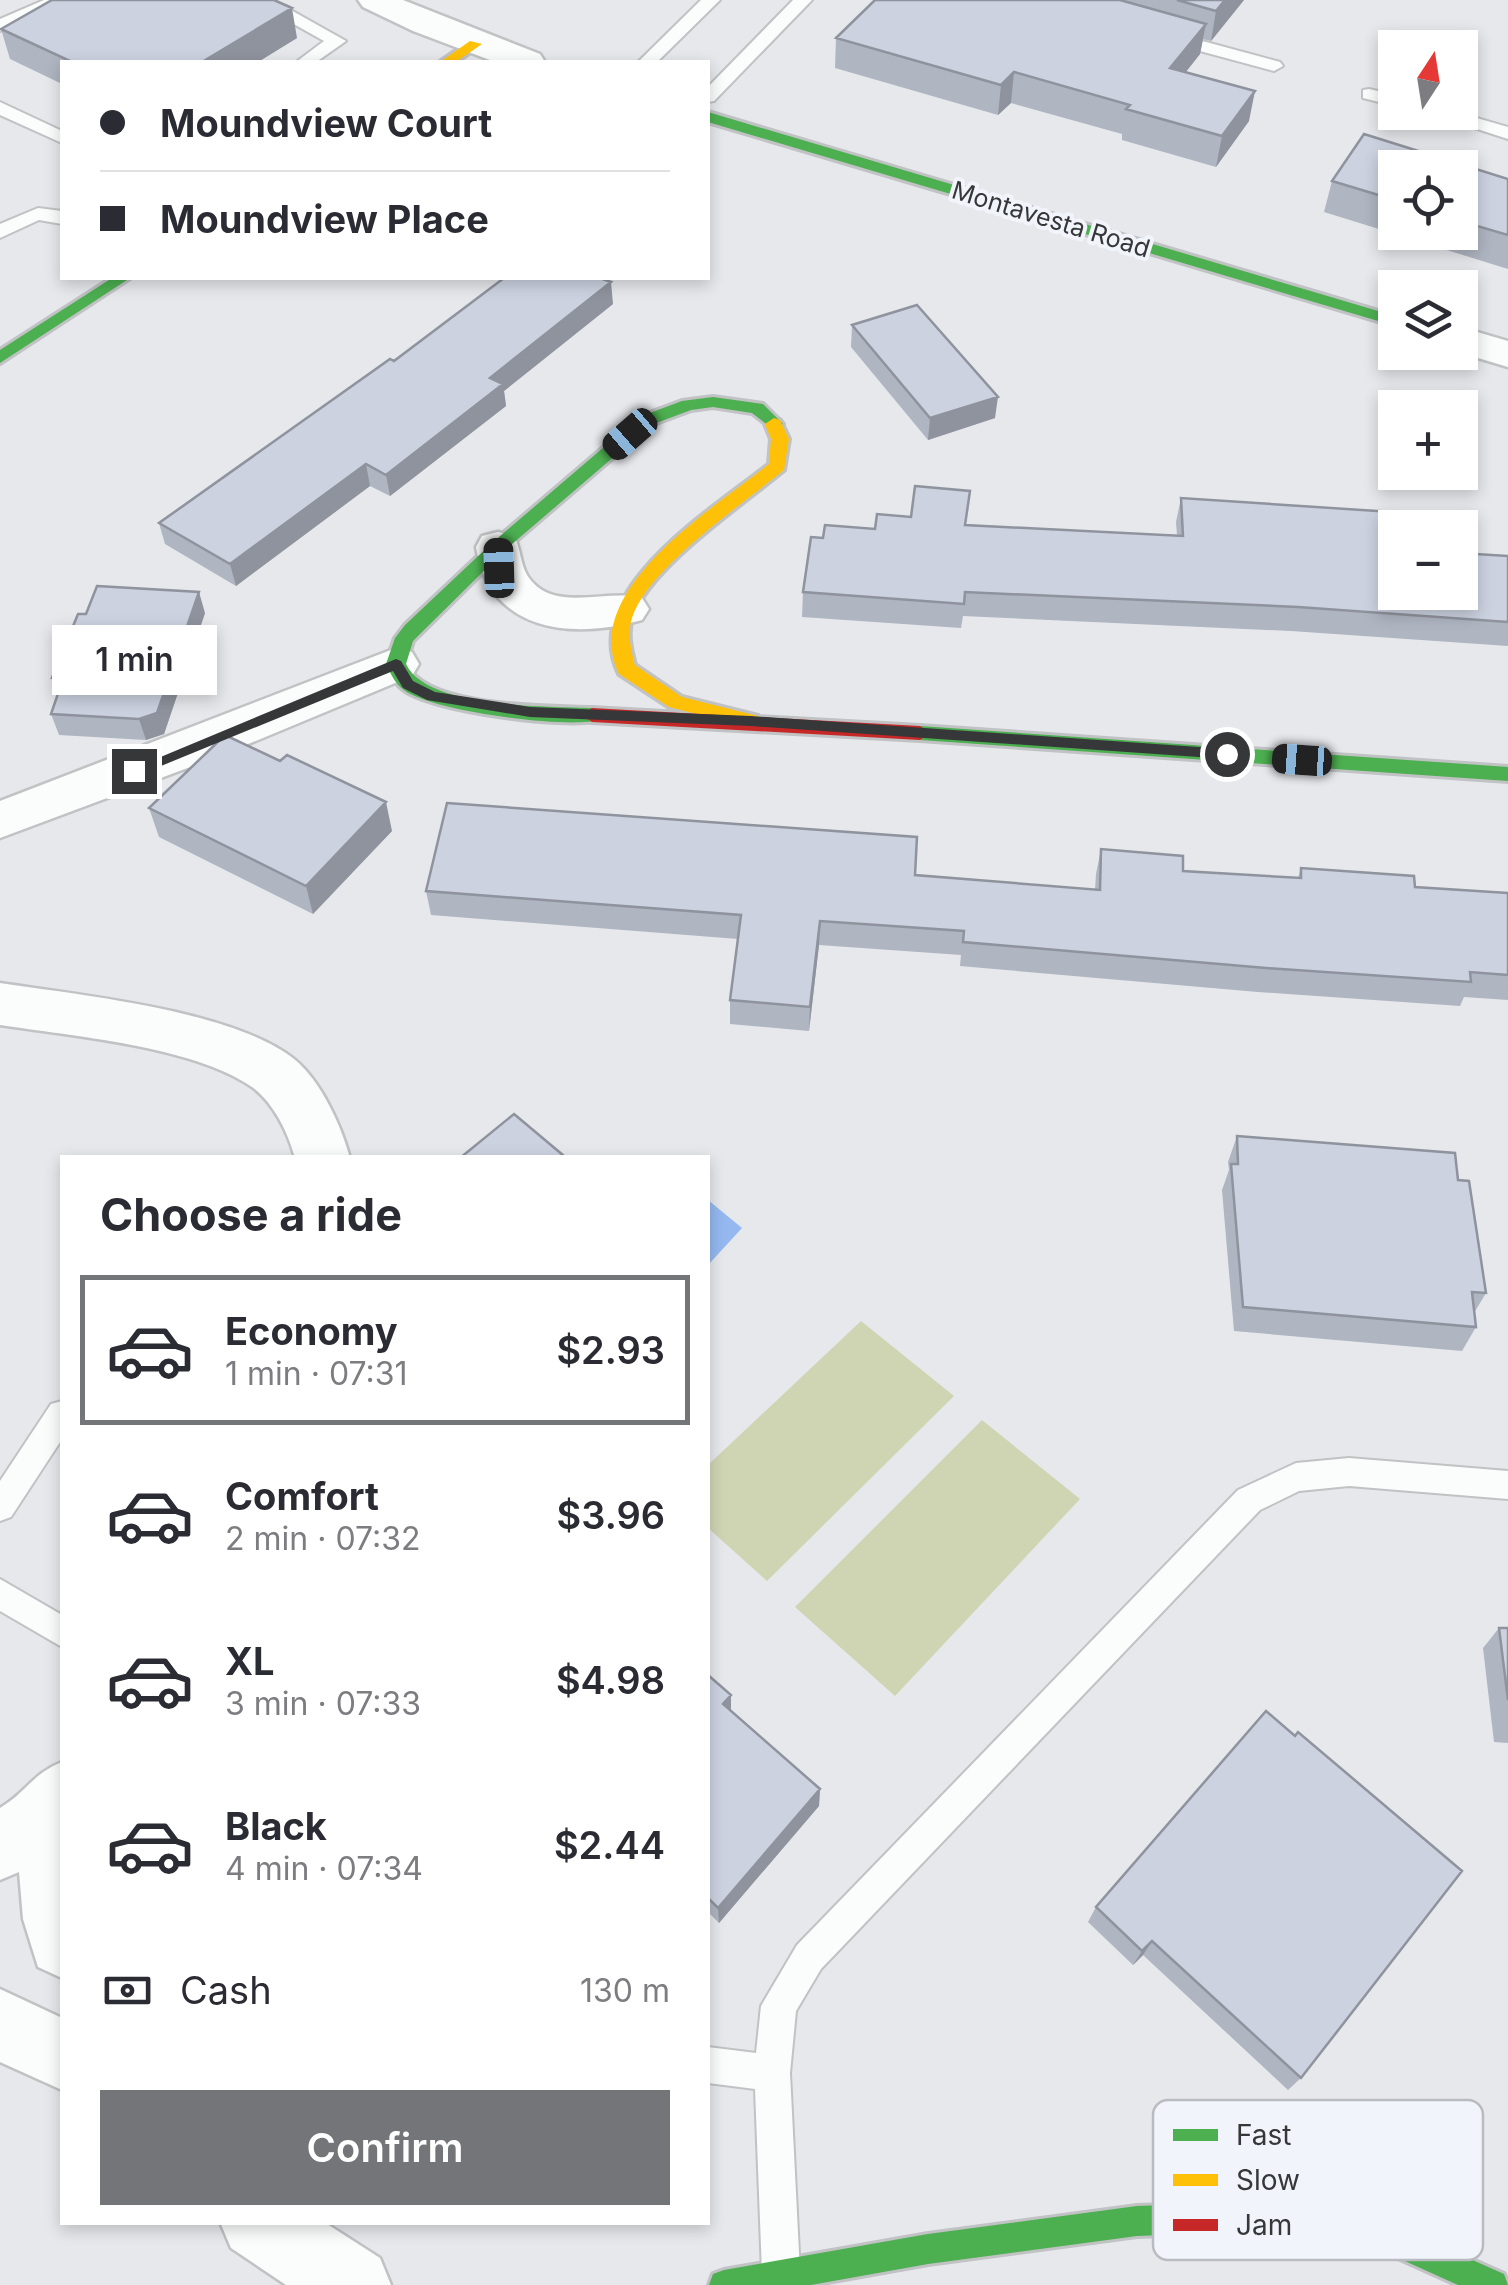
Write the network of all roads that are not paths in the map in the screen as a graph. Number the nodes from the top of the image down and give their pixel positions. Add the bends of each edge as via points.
1 (58, 0) edge
2 (260, 0) edge
3 (375, 0) edge
4 (711, 0) edge
5 (803, 0) edge
6 (0, 26) edge
7 (1144, 30) edge
8 (461, 53) edge
9 (309, 60) edge
10 (512, 60) edge
11 (649, 60) edge
12 (1274, 66) dead end
13 (1369, 94) dead end
14 (710, 95) edge
15 (1378, 96) edge
16 (0, 108) edge
17 (710, 118) edge
18 (1478, 125) edge
19 (1508, 134) edge
20 (60, 137) edge
21 (60, 217) edge
22 (0, 232) edge
23 (119, 280) edge
24 (1378, 316) edge
25 (1478, 345) edge
26 (1508, 354) edge
27 (0, 358) edge
28 (498, 547) junction
29 (626, 609) junction
30 (396, 664) junction
31 (751, 721) junction
32 (1508, 774) edge
33 (0, 820) edge
34 (0, 1004) edge
35 (322, 1155) edge
36 (60, 1417) edge
37 (1508, 1485) edge
38 (0, 1507) edge
39 (0, 1594) edge
40 (60, 1631) edge
41 (37, 1819) edge
42 (60, 1934) edge
43 (0, 2024) edge
44 (60, 2055) edge
45 (710, 2064) edge
46 (772, 2072) junction
47 (1153, 2220) edge
48 (261, 2225) edge
49 (1437, 2260) edge
50 (781, 2274) junction
51 (332, 2279) edge
52 (724, 2285) edge
53 (1493, 2285) edge

1 - 6 lane
2 - 9 lane via 337,42
3 - 8 street
4 - 11 lane
5 - 14 lane
7 - 12 lane
8 - 10 street
13 - 15 lane
16 - 20 lane
17 - 24 street, Montavesta Road
18 - 19 lane
21 - 22 lane via 52,212 24,218
23 - 27 street
25 - 26 street
28 - 29 street via 499,568 511,588 533,604 561,614
28 - 29 street via 670,406 717,398 772,418 783,446 778,466 658,570
28 - 30 street via 404,638
29 - 31 street via 618,642 626,669 676,702
30 - 31 street via 408,684 432,696 497,707
30 - 33 street
31 - 32 street
34 - 35 street via 240,1052 276,1074
36 - 38 lane
37 - 46 lane via 1348,1472 1296,1477 1250,1500 809,1957 778,2006
39 - 40 lane
41 - 42 street
43 - 44 street
45 - 46 lane
46 - 50 lane
47 - 50 street
48 - 51 street
49 - 53 street
50 - 52 street

